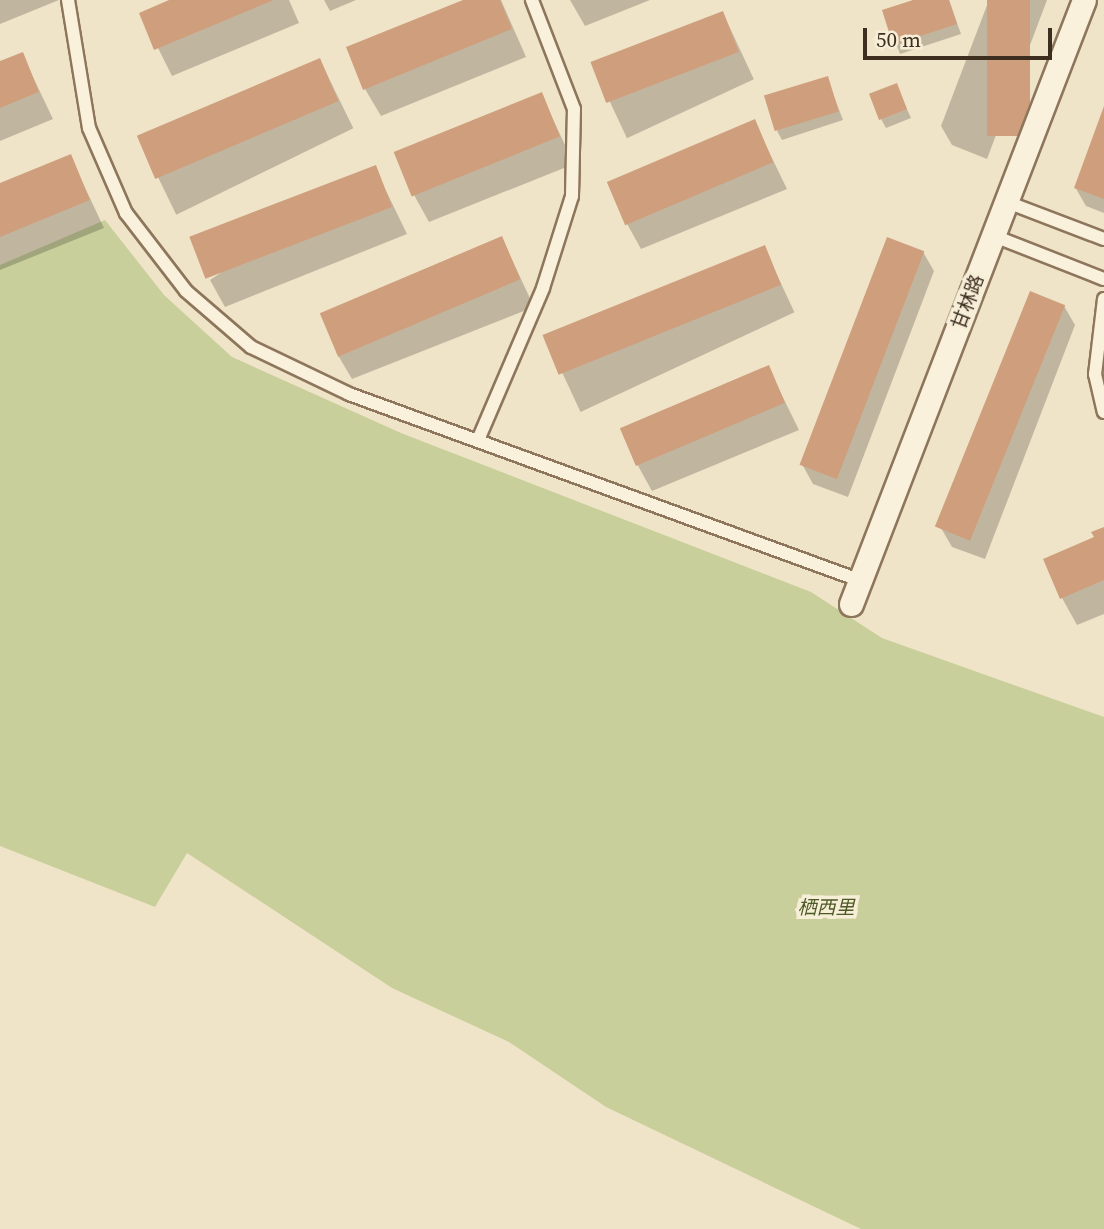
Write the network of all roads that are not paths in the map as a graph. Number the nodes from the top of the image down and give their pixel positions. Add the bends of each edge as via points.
1 (68, 0) edge
2 (532, 0) edge
3 (1084, 0) edge
4 (1007, 202) junction
5 (994, 236) junction
6 (1104, 239) edge
7 (1104, 279) edge
8 (1104, 299) edge
9 (1104, 412) edge
10 (478, 440) junction
11 (859, 580) junction
12 (850, 604) dead end

1 - 10 lane via 89,128 127,213 186,291 251,347 349,394
2 - 10 lane via 574,109 572,196 543,288
3 - 4 street, 甘林路
4 - 5 street, 甘林路
4 - 6 lane
5 - 7 lane
5 - 11 street, 甘林路
8 - 9 lane via 1095,374
10 - 11 lane
11 - 12 street, 甘林路

